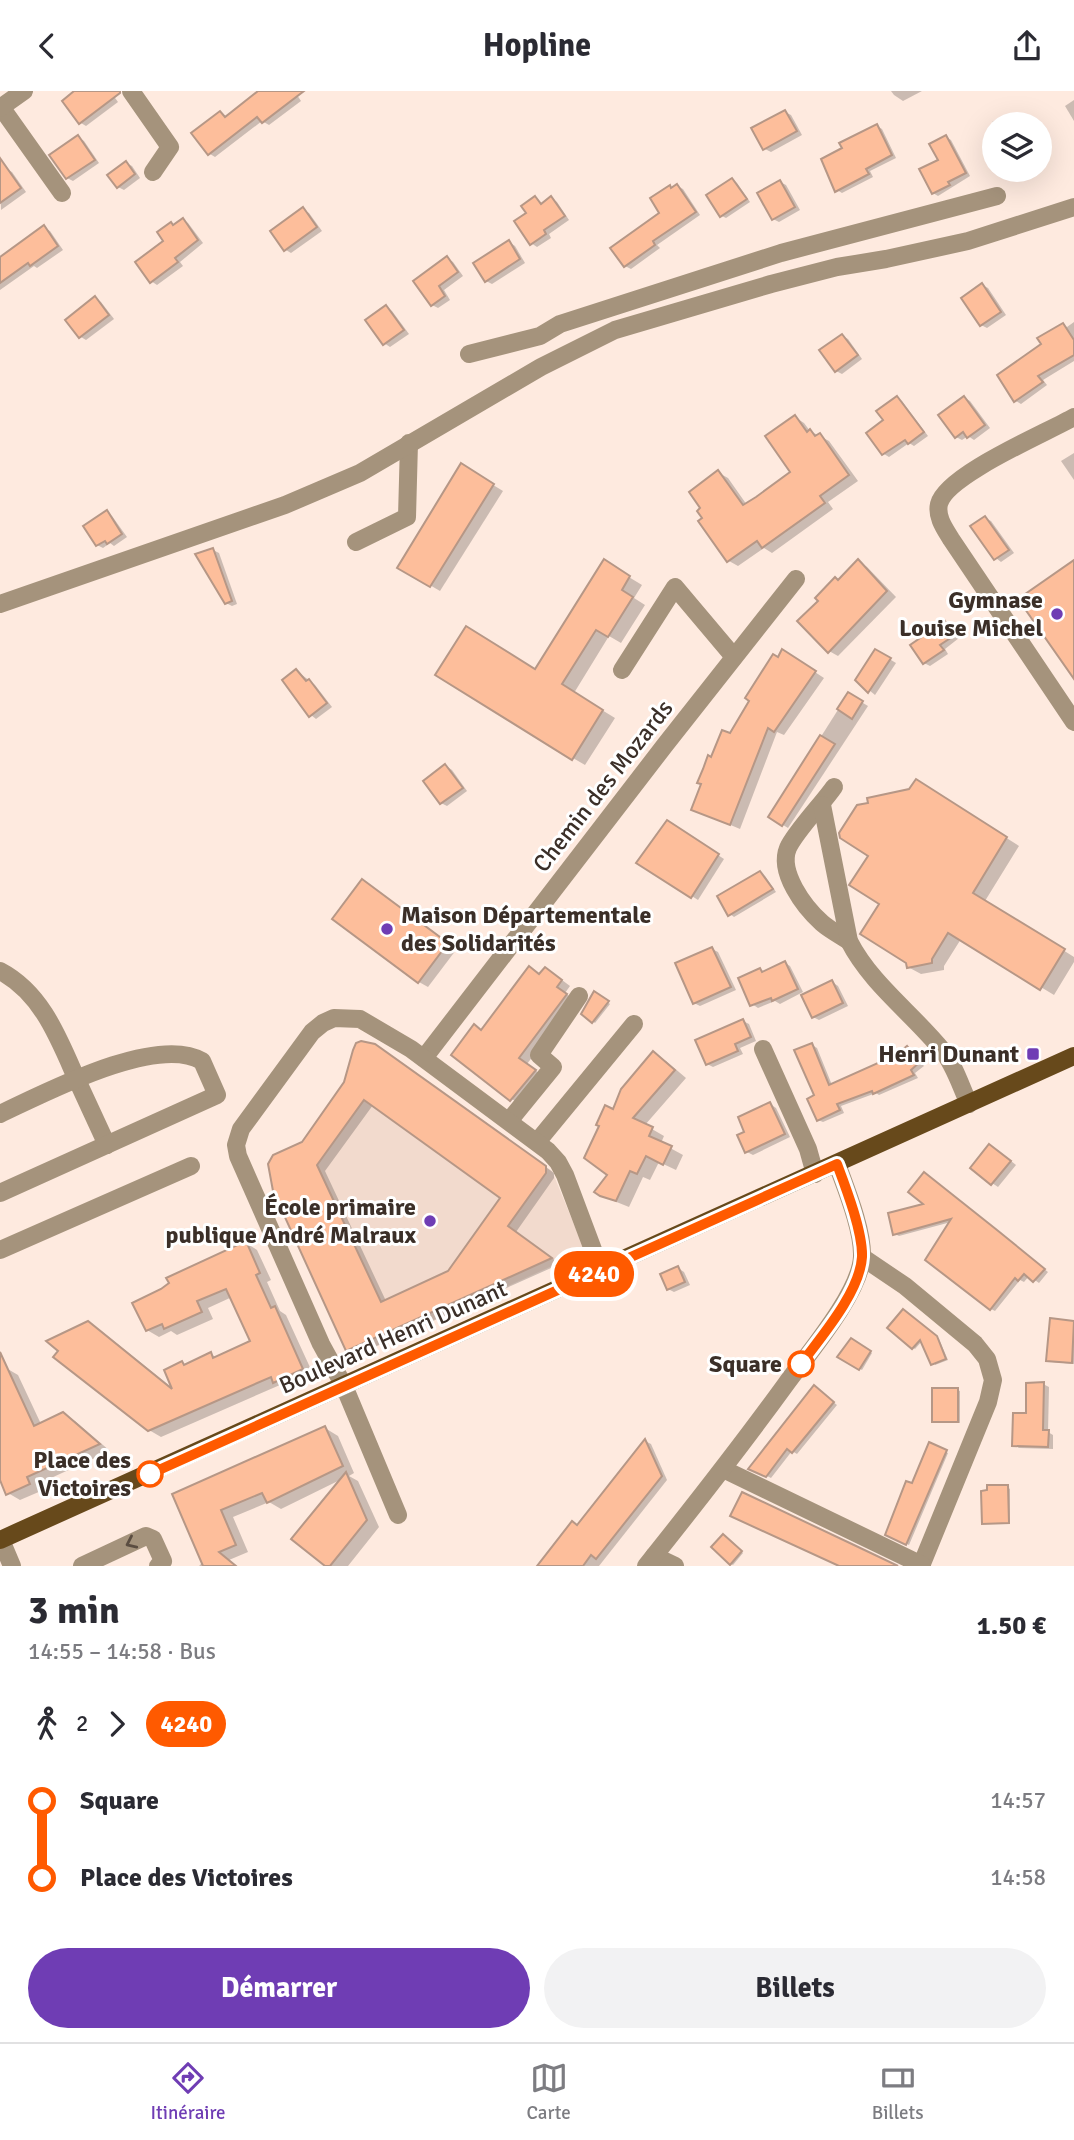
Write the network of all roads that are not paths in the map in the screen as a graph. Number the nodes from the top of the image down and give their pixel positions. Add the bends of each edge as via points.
1 (24, 91) edge
2 (131, 91) edge
3 (0, 108) edge
4 (153, 172) dead end
5 (62, 193) dead end
6 (998, 196) dead end
7 (1074, 207) edge
8 (540, 336) junction
9 (469, 354) dead end
10 (541, 367) junction
11 (1074, 417) edge
12 (409, 443) junction
13 (356, 542) dead end
14 (796, 579) dead end
15 (0, 604) edge
16 (734, 657) junction
17 (622, 670) dead end
18 (1074, 722) edge
19 (834, 787) dead end
20 (822, 805) junction
21 (849, 941) junction
22 (0, 971) edge
23 (579, 996) dead end
24 (634, 1024) dead end
25 (763, 1049) dead end
26 (1074, 1056) edge
27 (424, 1058) junction
28 (76, 1079) junction
29 (969, 1104) junction
30 (0, 1114) edge
31 (509, 1121) junction
32 (537, 1142) junction
33 (107, 1145) junction
34 (837, 1164) junction
35 (191, 1166) dead end
36 (815, 1174) junction
37 (0, 1193) edge
38 (0, 1250) edge
39 (862, 1257) junction
40 (601, 1271) junction
41 (344, 1386) junction
42 (723, 1469) junction
43 (398, 1515) dead end
44 (1, 1540) edge
45 (650, 1561) edge
46 (12, 1566) edge
47 (82, 1566) edge
48 (158, 1566) edge
49 (675, 1566) edge
50 (922, 1566) edge

1 - 3 street
2 - 4 street via 170,147
3 - 5 street
6 - 8 street via 781,253 561,324
7 - 10 street via 968,241 837,267 686,308 615,330
8 - 9 street
8 - 10 street
10 - 12 street
11 - 18 street via 957,480 938,508 951,539
12 - 13 street via 407,517
12 - 15 street via 360,473 285,505
14 - 16 street, Chemin des Mozards
16 - 17 street via 675,587
16 - 27 street, Chemin des Mozards
19 - 20 street
20 - 21 street
20 - 21 street via 789,845 786,870 790,884 821,922
21 - 29 street via 884,990 944,1051
22 - 28 street via 41,1007 63,1044
23 - 31 street via 539,1055 553,1067
24 - 32 street
25 - 36 street
26 - 29 main road, Boulevard Henri Dunant
27 - 31 street
27 - 41 street via 360,1019 334,1018 300,1045 238,1136 238,1156
28 - 30 street
28 - 33 street
28 - 33 street via 151,1057 184,1054 202,1061 217,1095
29 - 34 main road, Boulevard Henri Dunant
31 - 32 street
32 - 40 street via 565,1175
33 - 37 street
34 - 36 main road, Boulevard Henri Dunant
34 - 39 street
35 - 38 street
36 - 40 main road, Boulevard Henri Dunant
39 - 42 street via 838,1312
39 - 50 street via 975,1344 987,1359 993,1380
40 - 41 main road, Boulevard Henri Dunant
41 - 43 street
41 - 44 main road, Boulevard Henri Dunant
42 - 45 street
42 - 50 street
44 - 46 street
45 - 49 street
48 -> 47 street via 163,1561 153,1539 146,1536

